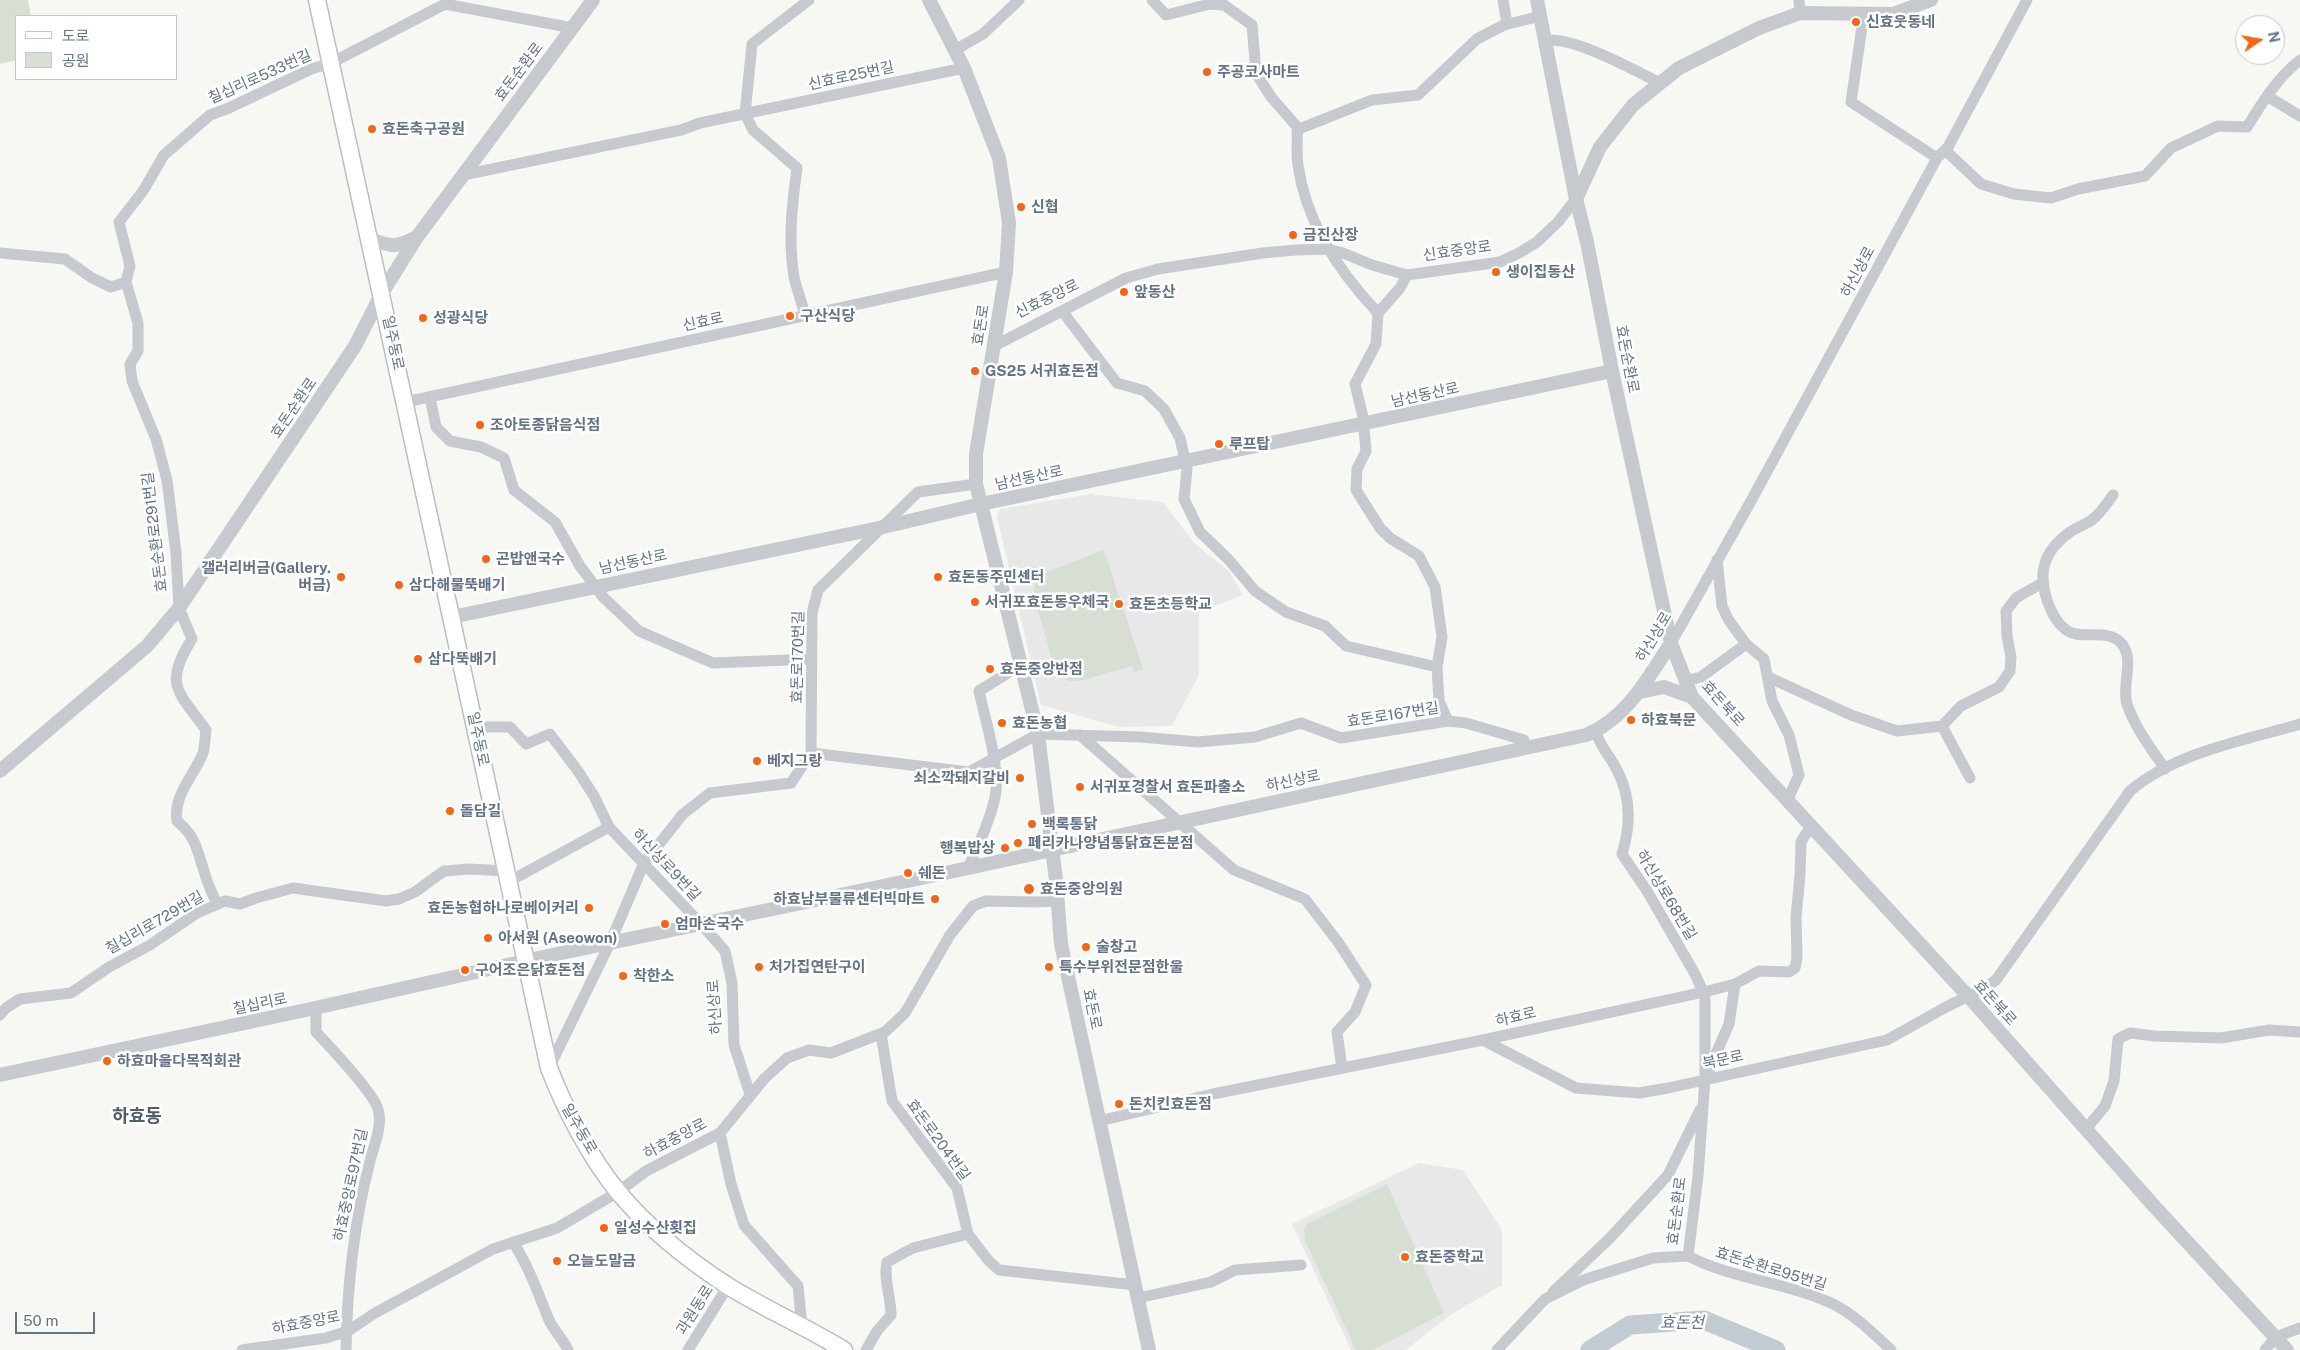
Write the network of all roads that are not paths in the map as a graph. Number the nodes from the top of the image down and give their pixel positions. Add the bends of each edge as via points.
1 (317, 0) edge
2 (593, 0) edge
3 (809, 0) edge
4 (930, 0) edge
5 (1019, 0) edge
6 (1152, 0) edge
7 (1503, 0) edge
8 (1538, 0) edge
9 (1931, 0) edge
10 (2027, 0) edge
11 (465, 4) edge
12 (1799, 6) edge
13 (1864, 14) junction
14 (1541, 16) junction
15 (1507, 24) junction
16 (572, 28) junction
17 (1546, 41) junction
18 (954, 50) junction
19 (2300, 60) edge
20 (331, 63) junction
21 (964, 68) junction
22 (1660, 83) junction
23 (2267, 96) junction
24 (745, 114) junction
25 (2300, 116) edge
26 (1298, 128) junction
27 (1941, 154) junction
28 (464, 175) junction
29 (1576, 199) junction
30 (417, 236) junction
31 (370, 239) junction
32 (1328, 249) junction
33 (0, 253) edge
34 (1006, 272) junction
35 (1407, 275) junction
36 (126, 282) junction
37 (382, 293) junction
38 (1062, 310) junction
39 (1378, 313) junction
40 (805, 315) junction
41 (994, 346) junction
42 (1612, 371) junction
43 (430, 397) junction
44 (406, 402) junction
45 (1363, 425) junction
46 (1185, 462) junction
47 (976, 484) junction
48 (2113, 495) dead end
49 (981, 504) junction
50 (879, 528) junction
51 (1717, 560) junction
52 (2042, 583) junction
53 (595, 586) junction
54 (179, 608) junction
55 (452, 617) junction
56 (1671, 643) junction
57 (1746, 644) junction
58 (811, 659) junction
59 (1020, 666) junction
60 (1437, 667) junction
61 (1768, 677) junction
62 (1685, 682) junction
63 (1640, 692) junction
64 (1692, 697) junction
65 (1448, 721) junction
66 (2300, 724) edge
67 (1942, 726) junction
68 (475, 728) junction
69 (1596, 731) junction
70 (1038, 734) junction
71 (1080, 735) junction
72 (1526, 748) junction
73 (811, 753) junction
74 (993, 760) junction
75 (2165, 769) junction
76 (0, 771) edge
77 (1970, 778) dead end
78 (1787, 801) junction
79 (1179, 822) junction
80 (609, 827) junction
81 (1810, 827) junction
82 (1052, 849) junction
83 (644, 862) junction
84 (968, 868) junction
85 (507, 876) junction
86 (1058, 901) junction
87 (217, 904) junction
88 (701, 924) junction
89 (610, 942) junction
90 (526, 961) junction
91 (1734, 984) junction
92 (1704, 992) junction
93 (1968, 996) junction
94 (316, 1008) junction
95 (0, 1015) edge
96 (2300, 1032) edge
97 (881, 1034) junction
98 (1483, 1040) junction
99 (549, 1068) junction
100 (1342, 1068) junction
101 (0, 1076) edge
102 (1705, 1079) junction
103 (750, 1094) junction
104 (1703, 1104) junction
105 (1100, 1121) junction
106 (2086, 1129) junction
107 (720, 1133) junction
108 (618, 1192) junction
109 (968, 1234) junction
110 (513, 1242) junction
111 (1688, 1256) junction
112 (1301, 1265) dead end
113 (728, 1286) junction
114 (1137, 1292) junction
115 (1545, 1299) junction
116 (802, 1326) junction
117 (2300, 1328) edge
118 (348, 1331) junction
119 (2282, 1344) edge
120 (242, 1350) edge
121 (346, 1350) edge
122 (568, 1350) edge
123 (688, 1350) edge
124 (844, 1350) edge
125 (866, 1350) edge
126 (1149, 1350) edge
127 (1497, 1350) edge
128 (1892, 1350) edge
129 (2265, 1350) edge

1 - 20 main road, 일주동로
2 - 16 street, 효돈순환로
3 - 24 street via 752,44
4 - 18 street, 효돈로
5 - 18 street via 983,34
6 - 26 street via 1166,15 1210,4 1224,5 1252,26 1256,73 1271,97
7 - 15 street
8 - 14 street, 효돈순환로
9 - 13 street, 신효중앙로 via 1893,14
10 - 27 street, 하신상로
11 - 16 street, 효돈순환로
11 - 20 street, 효돈순환로 via 445,4
12 - 13 street, 신효중앙로
12 - 22 street, 신효중앙로 via 1688,64
13 - 27 street via 1851,102
14 - 15 street
14 - 17 street, 효돈순환로
15 - 26 street via 1477,39 1418,94 1372,100
16 - 28 street, 효돈순환로
17 - 22 street via 1555,39 1604,56
17 - 29 street, 효돈순환로
18 - 21 street, 효돈로
19 - 23 street
20 - 31 main road, 일주동로
20 - 36 street, 칠십리로533번길 via 210,115 164,155 143,191 119,222 130,266
21 - 24 street, 신효로25번길
21 - 34 street, 효돈로 via 999,158 1009,223
22 - 29 street, 신효중앙로 via 1633,104 1600,147
23 - 25 street
23 - 27 street via 2247,127 2218,126 2196,135 2171,148 2144,176 2078,189 2051,198 2014,194 1981,184
24 - 28 street, 신효로25번길
24 - 40 street via 752,130 797,168 791,241 794,277
26 - 32 street via 1298,165 1302,182 1315,225
27 - 51 street, 하신상로
28 - 30 street, 효돈순환로
29 - 35 street, 신효중앙로 via 1536,242 1500,262
29 - 42 street, 효돈순환로
30 - 31 street via 399,246 388,246
30 - 37 street, 효돈순환로
31 - 37 main road, 일주동로
32 - 35 street, 신효중앙로
32 - 38 street, 신효중앙로 via 1263,253 1158,269 1126,278
32 - 39 street
33 - 36 street via 65,259 111,287
34 - 40 street, 신효로
34 - 41 street, 효돈로
35 - 39 street
36 - 54 street, 효돈순환로291번길 via 138,323 138,351 130,364 132,381 156,440 167,480
37 - 44 main road, 일주동로
37 - 54 street, 효돈순환로 via 355,346
38 - 41 street, 신효중앙로
38 - 46 street via 1117,382 1145,391 1164,409 1180,438
39 - 45 street via 1376,344 1354,384
40 - 43 street, 신효로
41 - 47 street, 효돈로 via 976,454
42 - 45 street, 남선동산로
42 - 56 street, 효돈순환로
43 - 44 street, 신효로
43 - 53 street via 436,428 450,441 482,447 504,458 514,490 555,522
44 - 55 main road, 일주동로
45 - 46 street, 남선동산로
45 - 60 street via 1366,451 1357,469 1356,490 1380,528 1419,556 1435,587 1442,637
46 - 49 street, 남선동산로
46 - 60 street via 1184,499 1200,532 1255,591 1286,612 1325,626 1346,646
47 - 49 street, 효돈로
47 - 50 street, 효돈로170번길 via 918,492
48 - 52 street via 2093,518 2058,542 2044,567
49 - 50 street, 남선동산로
49 - 59 street, 효돈로
50 - 53 street, 남선동산로
50 - 58 street, 효돈로170번길 via 818,590 812,614
51 - 56 street, 하신상로
51 - 57 street via 1722,606
52 - 67 street via 2016,598 2006,611 2010,671 2000,687 1961,706
52 - 75 street via 2052,613 2064,629 2076,634 2114,638 2123,645 2128,658 2126,702 2135,724
53 - 55 street, 남선동산로
53 - 58 street via 639,631 713,663
54 - 76 street, 효돈순환로 via 147,646
54 - 87 street, 효돈순환로291번길 via 192,639 181,656 175,676 180,696 206,730 203,752 176,810 177,821 197,842 204,872
55 - 68 main road, 일주동로
56 - 62 street, 효돈순환로
56 - 63 street, 하신상로
57 - 61 street via 1764,658
57 - 62 street via 1701,677
58 - 73 street, 효돈로170번길
59 - 70 street, 효돈로
59 - 74 street via 979,691
60 - 65 street via 1439,700
61 - 67 street via 1851,715 1897,731
61 - 78 street via 1772,701 1789,735 1798,775
62 - 64 street, 효돈북로
63 - 64 street via 1664,687
63 - 69 street, 하신상로
64 - 78 street, 효돈북로
65 - 71 street, 효돈로167번길 via 1341,738 1301,723 1255,736 1198,742
65 - 72 street, 효돈로167번길 via 1524,740
66 - 75 street, 북문로 via 2196,755
67 - 77 street
68 - 80 street, 하신상로9번길 via 510,727 526,744 550,734 594,796
68 - 85 main road, 일주동로
69 - 72 street, 하신상로
69 - 92 street, 하신상로68번길 via 1626,795 1628,835 1622,854 1652,899
70 - 71 street, 효돈로167번길
70 - 74 street
70 - 82 street, 효돈로
71 - 79 street
72 - 79 street, 하신상로
73 - 74 street via 969,772
73 - 83 street via 791,783 710,793 683,814
74 - 84 street via 996,791 981,840
75 - 93 street, 북문로 via 2147,777 2130,791 1996,980
78 - 81 street, 효돈북로
79 - 82 street, 하신상로
79 - 100 street via 1234,870 1305,899 1366,984 1355,1012 1337,1032
80 - 83 street, 하신상로9번길
80 - 85 street, 하신상로9번길
81 - 91 street, 하효로 via 1801,842 1794,968 1789,972 1759,970
81 - 93 street, 효돈북로
82 - 84 street, 하신상로
82 - 86 street, 효돈로
83 - 88 street, 하신상로9번길
83 - 89 street
84 - 88 street, 하신상로
85 - 87 street, 칠십리로729번길 via 470,869 444,871 414,892 386,901 293,888 240,904 225,901
85 - 90 main road, 일주동로
86 - 97 street, 하효중앙로 via 986,901 973,906 950,935 905,1013
86 - 105 street, 효돈로 via 1061,944
87 - 95 street, 칠십리로729번길 via 197,913 71,993 20,999
88 - 89 street, 하신상로
88 - 103 street, 하신상로 via 725,951 732,983 734,1045
89 - 90 street, 하신상로
89 - 99 street
90 - 94 street, 칠십리로
90 - 99 main road, 일주동로
91 - 92 street, 하효로
91 - 102 street, 효돈순환로 via 1729,1024
92 - 98 street, 하효로
92 - 102 street, 하신상로68번길
93 - 102 street, 북문로 via 1887,1040
93 - 106 street, 효돈북로
94 - 101 street, 칠십리로
94 - 118 street, 하효중앙로97번길 via 316,1032 373,1097 379,1111 379,1127 356,1216
96 - 106 street via 2269,1030 2221,1038 2130,1032 2118,1040 2114,1081 2105,1106
97 - 103 street, 하효중앙로 via 831,1053 809,1050 787,1058
97 - 109 street, 효돈로204번길 via 892,1101 957,1188
98 - 100 street, 하효로
98 - 102 street, 북문로 via 1576,1088 1639,1093
99 - 108 main road, 일주동로 via 578,1130
100 - 105 street, 하효로
102 - 104 street, 효돈순환로
103 - 107 street, 하효중앙로
104 - 111 street, 효돈순환로
104 - 115 street via 1668,1175 1610,1238
105 - 114 street, 효돈로
106 - 119 street, 효돈북로
107 - 108 street, 하효중앙로 via 646,1171
107 - 116 street via 744,1225 798,1286
108 - 110 street, 하효중앙로 via 557,1228
108 - 113 main road, 일주동로 via 671,1244
109 - 114 street, 효돈로204번길 via 999,1270
109 - 125 street via 913,1248 887,1262 884,1272 891,1315
110 - 118 street, 하효중앙로 via 493,1249
110 - 122 street via 526,1263 550,1323
111 - 115 street, 효돈순환로 via 1653,1258 1583,1280
111 - 128 street, 효돈순환로95번길 via 1706,1266 1812,1295 1833,1304 1867,1327
112 - 114 street via 1235,1270 1211,1282
113 - 116 main road, 일주동로
113 - 123 street, 과원동로
114 - 126 street, 효돈로
115 - 127 street, 효돈순환로
116 - 124 main road, 일주동로
117 - 119 street
118 - 120 street, 하효중앙로 via 326,1338
118 - 121 street, 하효중앙로97번길
119 - 129 street

